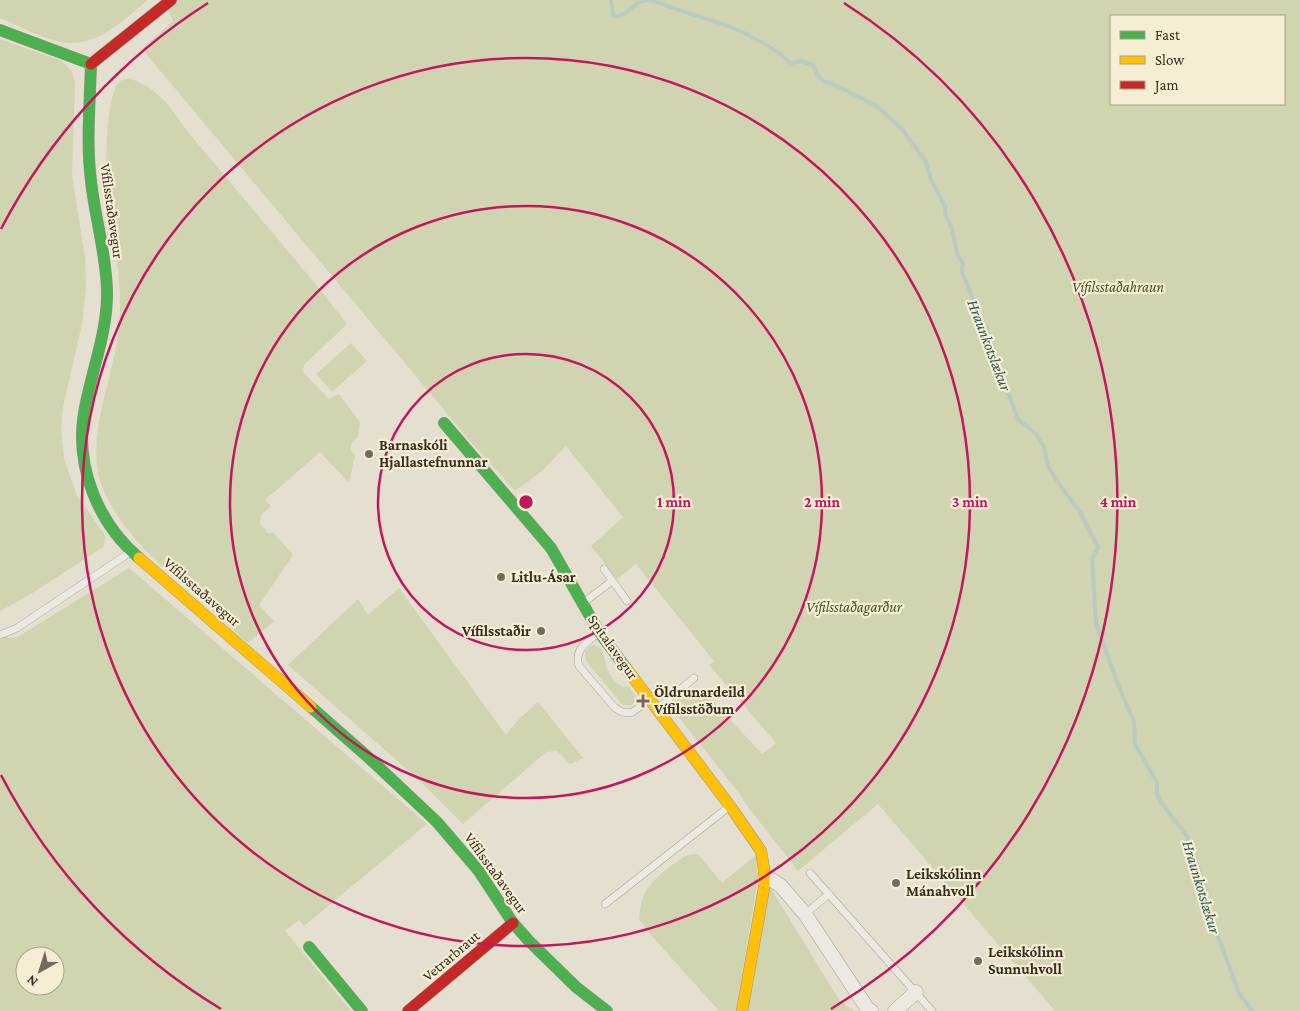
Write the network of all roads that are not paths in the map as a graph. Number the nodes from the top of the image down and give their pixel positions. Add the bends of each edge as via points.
1 (171, 0) edge
2 (0, 30) edge
3 (91, 64) junction
4 (444, 423) dead end
5 (132, 551) junction
6 (604, 569) dead end
7 (612, 581) junction
8 (627, 601) dead end
9 (583, 603) junction
10 (600, 632) junction
11 (0, 635) edge
12 (694, 678) dead end
13 (654, 704) junction
14 (730, 806) junction
15 (810, 873) dead end
16 (764, 880) junction
17 (829, 894) junction
18 (605, 904) dead end
19 (805, 914) junction
20 (513, 923) junction
21 (309, 947) dead end
22 (916, 992) junction
23 (741, 1008) edge
24 (362, 1011) edge
25 (408, 1011) edge
26 (607, 1011) edge
27 (871, 1011) edge
28 (895, 1011) edge
29 (932, 1011) edge

1 - 3 main road
2 - 3 main road
3 - 5 main road, Vífilsstaðavegur via 89,166 107,293 103,334 84,414 83,454 89,483 101,513
4 - 9 main road, Spítalavegur via 551,548
5 - 11 lane via 23,624
5 - 20 main road, Vífilsstaðavegur via 437,822 478,870
6 - 7 lane
7 - 8 lane
7 - 9 lane
9 - 10 main road, Spítalavegur
10 - 13 main road, Spítalavegur
10 - 13 lane via 579,649 579,666 618,711 631,713
12 - 13 lane
13 - 14 main road, Spítalavegur
14 - 16 main road, Spítalavegur via 760,851
14 - 18 lane
15 - 17 lane
16 - 19 street via 772,880 782,886
16 - 23 main road, Spítalavegur
17 - 19 lane
17 - 22 lane
19 - 27 street
20 - 25 main road, Vetrarbraut
20 - 26 main road, Vífilsstaðavegur via 557,969
21 - 24 main road
22 - 28 street
22 - 29 lane

